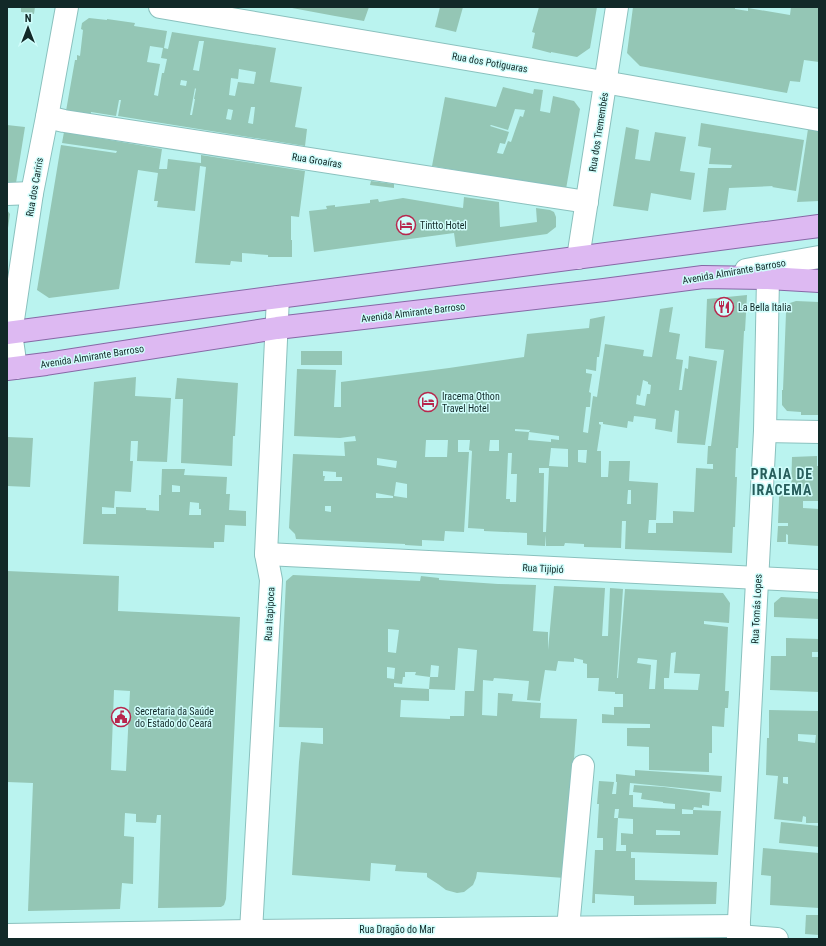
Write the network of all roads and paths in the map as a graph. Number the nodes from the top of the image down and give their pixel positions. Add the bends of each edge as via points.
1 (67, 7) edge
2 (160, 7) edge
3 (617, 7) edge
4 (605, 82) junction
5 (47, 117) junction
6 (819, 120) edge
7 (32, 193) junction
8 (7, 194) edge
9 (587, 202) junction
10 (819, 226) edge
11 (819, 257) edge
12 (578, 258) junction
13 (703, 278) junction
14 (768, 278) junction
15 (819, 281) edge
16 (278, 297) junction
17 (276, 328) junction
18 (9, 333) edge
19 (11, 368) edge
20 (765, 431) junction
21 (819, 432) edge
22 (266, 554) junction
23 (757, 578) junction
24 (819, 581) edge
25 (583, 766) dead end
26 (568, 928) junction
27 (250, 931) junction
28 (739, 934) edge
29 (7, 935) edge
30 (777, 939) edge

1 - 5 street, Rua dos Cariris
2 - 4 street, Rua dos Potiguaras
3 - 4 street, Rua dos Tremembés
4 - 6 street, Rua dos Potiguaras
4 - 9 street, Rua dos Tremembés
5 - 7 street, Rua dos Cariris
5 - 9 street, Rua Groaíras
7 - 8 street
7 - 18 street, Rua dos Cariris
9 - 12 street, Rua dos Tremembés
10 - 12 main road
11 - 13 street, Avenida Almirante Barroso
12 - 16 main road
13 - 14 main road
13 - 17 main road, Avenida Almirante Barroso
14 - 15 main road
14 - 20 street, Rua Tomás Lopes
16 - 17 street, Rua Itapipoca
16 - 18 main road
17 - 19 main road, Avenida Almirante Barroso
17 - 22 street, Rua Itapipoca
18 - 19 street, Rua dos Cariris
20 - 21 street
20 - 23 street, Rua Tomás Lopes
22 - 23 street, Rua Tijipió
22 - 27 street, Rua Itapipoca via 271,580
23 - 24 street, Rua Tijipió
23 - 28 street, Rua Tomás Lopes
25 - 26 street
26 - 27 street, Rua Dragão do Mar
26 - 28 street, Rua Dragão do Mar
27 - 29 street, Rua Dragão do Mar
28 - 30 street, Rua Dragão do Mar

